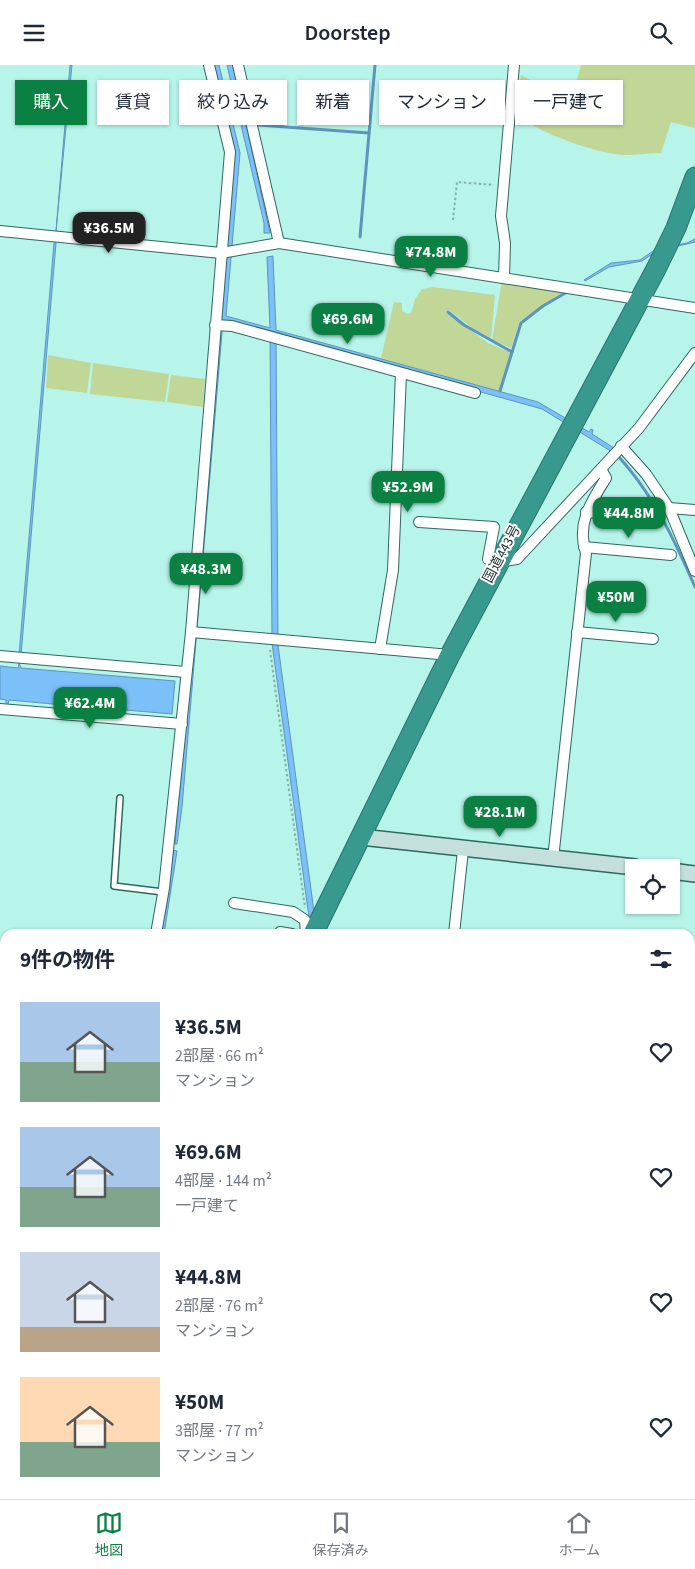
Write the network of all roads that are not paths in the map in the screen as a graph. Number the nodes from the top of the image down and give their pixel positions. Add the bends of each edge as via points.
1 (209, 65) edge
2 (238, 65) edge
3 (514, 65) edge
4 (695, 177) edge
5 (0, 231) edge
6 (279, 243) junction
7 (221, 253) junction
8 (504, 278) junction
9 (640, 298) junction
10 (695, 308) edge
11 (215, 325) junction
12 (695, 353) edge
13 (401, 373) junction
14 (475, 393) dead end
15 (620, 446) junction
16 (601, 469) junction
17 (669, 507) junction
18 (695, 511) edge
19 (586, 512) junction
20 (650, 517) dead end
21 (419, 522) dead end
22 (584, 547) junction
23 (671, 555) dead end
24 (498, 562) junction
25 (695, 571) edge
26 (191, 632) junction
27 (577, 632) junction
28 (653, 639) dead end
29 (380, 649) junction
30 (450, 655) junction
31 (0, 657) edge
32 (186, 672) junction
33 (0, 709) edge
34 (182, 724) junction
35 (120, 798) dead end
36 (362, 837) junction
37 (463, 850) junction
38 (553, 859) junction
39 (625, 866) edge
40 (680, 872) edge
41 (695, 874) edge
42 (163, 892) junction
43 (234, 903) dead end
44 (309, 927) edge
45 (157, 929) edge
46 (455, 929) edge

1 - 7 street via 230,152
2 - 6 street
3 - 8 street via 501,216 505,243
4 - 9 highway, 国道443号 via 676,228
5 - 7 street
6 - 7 street
6 - 8 street
7 - 11 street
8 - 9 street
9 - 10 street
9 - 24 highway, 国道443号
11 - 13 street via 232,326
11 - 26 street
12 - 15 street via 639,428
13 - 14 street
13 - 29 street via 393,570
15 - 16 street
15 - 17 street via 646,474
16 - 19 street via 606,478
16 - 24 street via 517,559
17 - 18 street
17 - 25 street
19 - 20 street
19 - 22 street
21 - 24 street via 494,527 488,559
22 - 23 street
22 - 27 street
24 - 30 highway, 国道443号
26 - 29 street
26 - 32 street
27 - 28 street
27 - 38 street
29 - 30 street
30 - 36 highway, 国道443号
31 - 32 street
32 - 34 street
33 - 34 street
34 - 42 street
35 - 42 lane via 114,886
36 - 37 street
36 - 44 highway, 国道443号
37 - 38 street
37 - 46 street
38 - 39 street
40 - 41 street
42 - 45 street
43 - 44 street via 293,912

